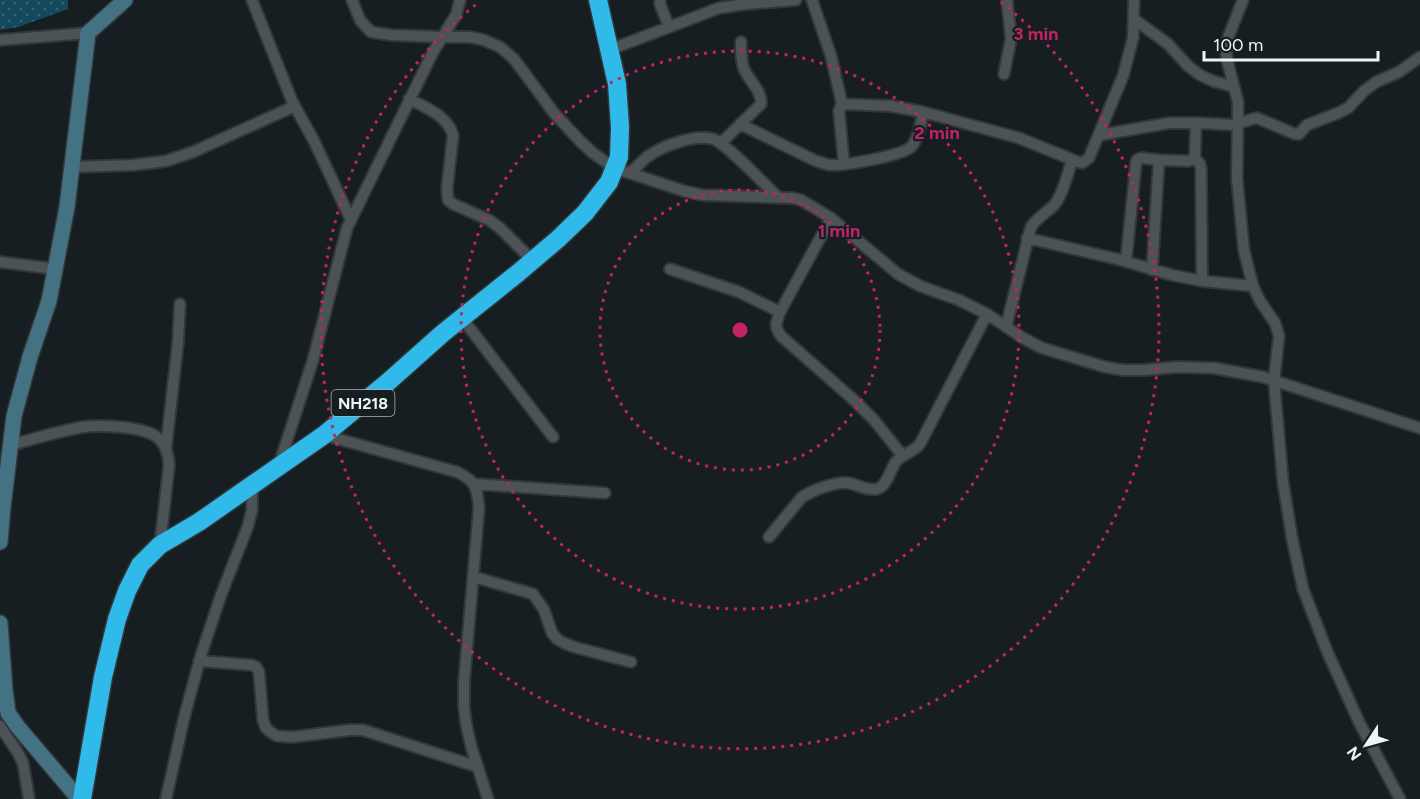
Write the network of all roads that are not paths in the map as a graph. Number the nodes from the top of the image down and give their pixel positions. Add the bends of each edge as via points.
1 (126, 0) edge
2 (252, 0) edge
3 (352, 0) edge
4 (460, 0) edge
5 (598, 0) edge
6 (660, 0) edge
7 (796, 0) edge
8 (812, 0) edge
9 (1007, 0) edge
10 (1134, 0) edge
11 (1243, 0) edge
12 (766, 1) edge
13 (1134, 19) junction
14 (669, 27) junction
15 (88, 33) junction
16 (442, 38) junction
17 (0, 40) edge
18 (741, 42) dead end
19 (609, 50) junction
20 (1420, 57) edge
21 (1004, 74) dead end
22 (1234, 87) junction
23 (409, 99) junction
24 (842, 104) junction
25 (295, 106) junction
26 (923, 112) junction
27 (1196, 123) junction
28 (740, 124) junction
29 (1239, 124) junction
30 (1100, 135) junction
31 (721, 143) junction
32 (1194, 158) junction
33 (1072, 160) junction
34 (1159, 160) junction
35 (844, 164) junction
36 (72, 166) junction
37 (622, 171) junction
38 (779, 198) junction
39 (831, 218) junction
40 (351, 220) junction
41 (1028, 238) junction
42 (533, 261) junction
43 (1126, 261) junction
44 (0, 262) edge
45 (55, 269) junction
46 (670, 269) dead end
47 (1152, 270) junction
48 (1202, 281) junction
49 (1253, 286) junction
50 (180, 304) dead end
51 (780, 312) junction
52 (987, 314) junction
53 (462, 318) junction
54 (1006, 327) junction
55 (1274, 381) junction
56 (1420, 428) edge
57 (324, 435) junction
58 (553, 437) dead end
59 (10, 445) junction
60 (166, 448) junction
61 (902, 454) junction
62 (278, 468) junction
63 (474, 484) junction
64 (252, 486) junction
65 (605, 493) dead end
66 (769, 537) dead end
67 (0, 542) edge
68 (160, 545) junction
69 (474, 577) junction
70 (0, 623) edge
71 (199, 661) junction
72 (631, 662) dead end
73 (3, 720) edge
74 (478, 767) junction
75 (29, 799) edge
76 (80, 799) edge
77 (166, 799) edge
78 (488, 799) edge
79 (1400, 799) edge

1 - 15 main road
2 - 25 street
3 - 16 street via 360,20 371,32
4 - 16 street
5 - 19 highway, NH218
6 - 14 street
7 - 12 street
8 - 24 street
9 - 21 street via 1011,39
10 - 13 street
11 - 22 street via 1226,48
12 - 14 street via 719,8
13 - 22 street via 1200,75
13 - 30 street via 1123,76
14 - 19 street
15 - 17 street
15 - 36 main road
16 - 23 street
16 - 37 street via 470,37 507,51 560,120 593,153
18 - 28 street via 743,67 759,93 761,104
19 - 37 highway, NH218 via 617,84
20 - 29 street via 1376,82 1348,108 1307,125 1299,134 1257,118
22 - 29 street
23 - 40 street
23 - 42 street via 446,120 451,128 448,200 489,220
24 - 26 street
24 - 35 street via 839,111
25 - 36 street via 166,161
25 - 40 street
26 - 33 street via 1019,138
26 - 35 street via 910,148
27 - 29 street
27 - 30 street via 1169,123
27 - 32 street
28 - 31 street
28 - 35 street via 816,161
29 - 49 street via 1237,179 1244,251
30 - 33 street via 1086,161
31 - 37 street via 705,138 679,141
31 - 38 street
32 - 34 street
32 - 48 street via 1201,169
33 - 41 street via 1059,197 1035,220
34 - 43 street via 1141,158 1136,163
34 - 47 street
36 - 45 main road
37 - 38 street via 702,195
37 - 42 highway, NH218 via 585,213
38 - 39 street via 801,200
39 - 51 street
39 - 52 street via 898,274
40 - 62 street via 313,360
41 - 43 street
41 - 54 street
42 - 53 highway, NH218
43 - 47 street
44 - 45 street
45 - 59 main road via 14,416
46 - 51 street via 739,292
47 - 48 street
48 - 49 street
49 - 55 street via 1278,330
50 - 60 street
51 - 61 street via 776,323 781,336 855,401
52 - 54 street
52 - 61 street via 920,444
53 - 57 highway, NH218
53 - 58 street
54 - 55 street via 1042,348 1105,367 1214,368
55 - 56 street
55 - 79 street via 1283,482 1303,589 1359,722
57 - 62 highway, NH218
57 - 63 street via 457,472
59 - 60 street via 83,427 112,426 149,432
59 - 67 main road
60 - 68 street via 169,466
61 - 66 street via 877,489 840,482 808,493
62 - 64 highway, NH218
63 - 65 street
63 - 69 street via 479,508
64 - 68 highway, NH218
64 - 71 street via 248,526
68 - 76 highway, NH218 via 140,565 117,619
69 - 72 street via 533,594 552,633 564,643
69 - 74 street via 464,707
70 - 73 main road
71 - 74 street via 256,667 263,720 266,728 277,736 363,730
71 - 77 street
73 - 75 street via 22,763
73 - 76 main road via 18,727
74 - 78 street

